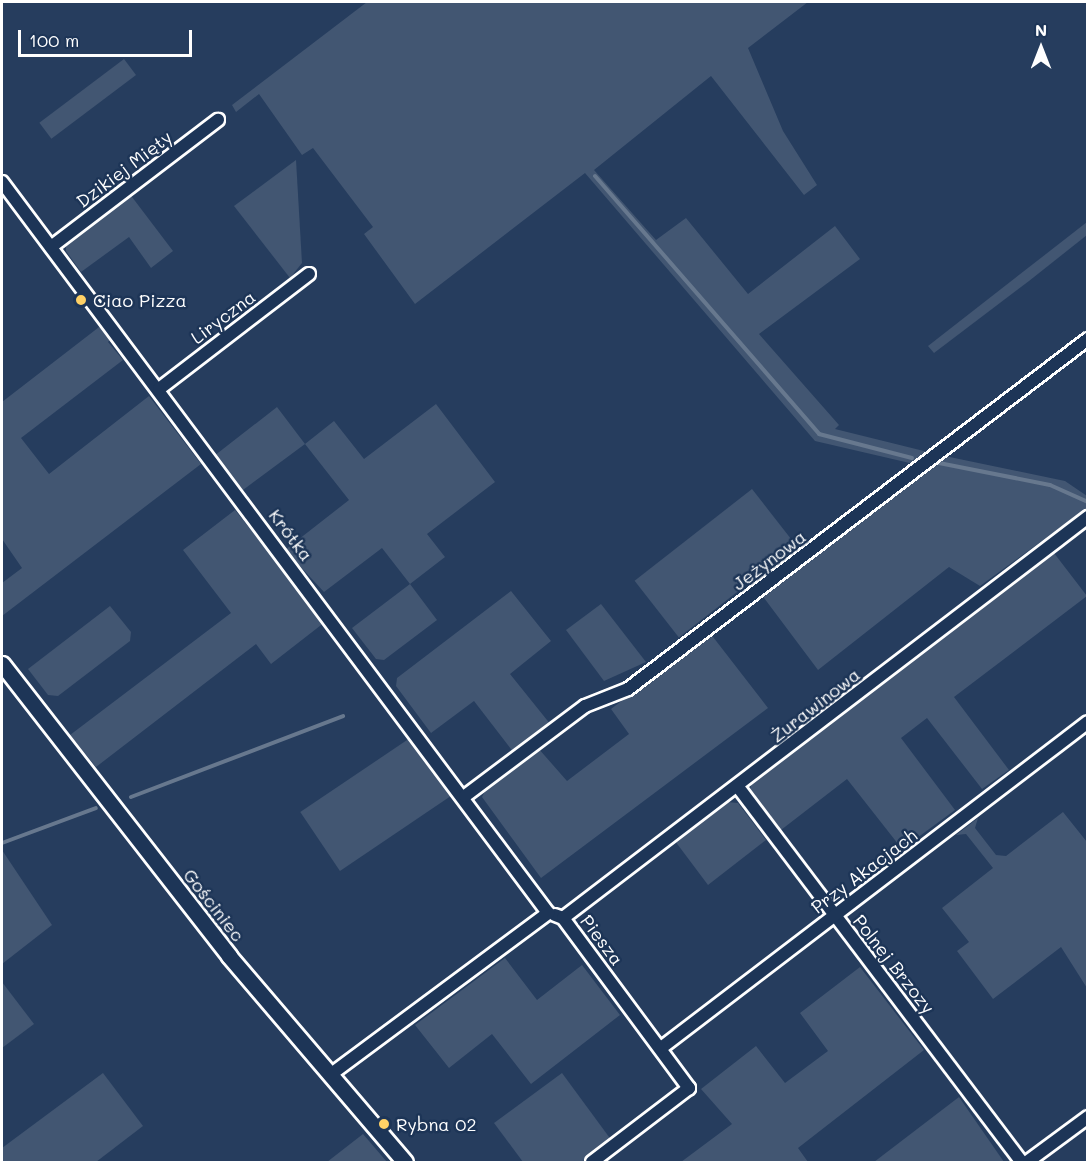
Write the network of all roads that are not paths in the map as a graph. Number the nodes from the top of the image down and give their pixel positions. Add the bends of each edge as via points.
1 (218, 120) dead end
2 (2, 182) edge
3 (51, 247) junction
4 (309, 274) dead end
5 (1088, 339) edge
6 (159, 388) junction
7 (1088, 517) edge
8 (2, 664) edge
9 (1088, 722) edge
10 (738, 787) junction
11 (465, 796) junction
12 (548, 912) junction
13 (834, 917) junction
14 (563, 918) junction
15 (661, 1048) junction
16 (330, 1075) junction
17 (1088, 1117) edge
18 (405, 1162) edge
19 (592, 1162) edge
20 (1024, 1162) edge

1 - 3 street, Dzikiej Mięty
2 - 3 street, Krótka
3 - 6 street, Krótka
4 - 6 street, Liryczna
5 - 11 street, Jeżynowa via 628,689 585,706
6 - 11 street, Krótka
7 - 10 street, Żurawinowa
8 - 16 street, Gościniec via 229,956
9 - 13 street, Przy Akacjach
10 - 13 street, Polnej Brzozy
10 - 14 street, Żurawinowa
11 - 12 street, Krótka
12 - 14 street, Piesza
12 - 16 street
13 - 15 street, Przy Akacjach
13 - 20 street, Polnej Brzozy
14 - 15 street, Piesza
15 - 19 street, Piesza via 689,1088
16 - 18 street, Gościniec
17 - 20 street

